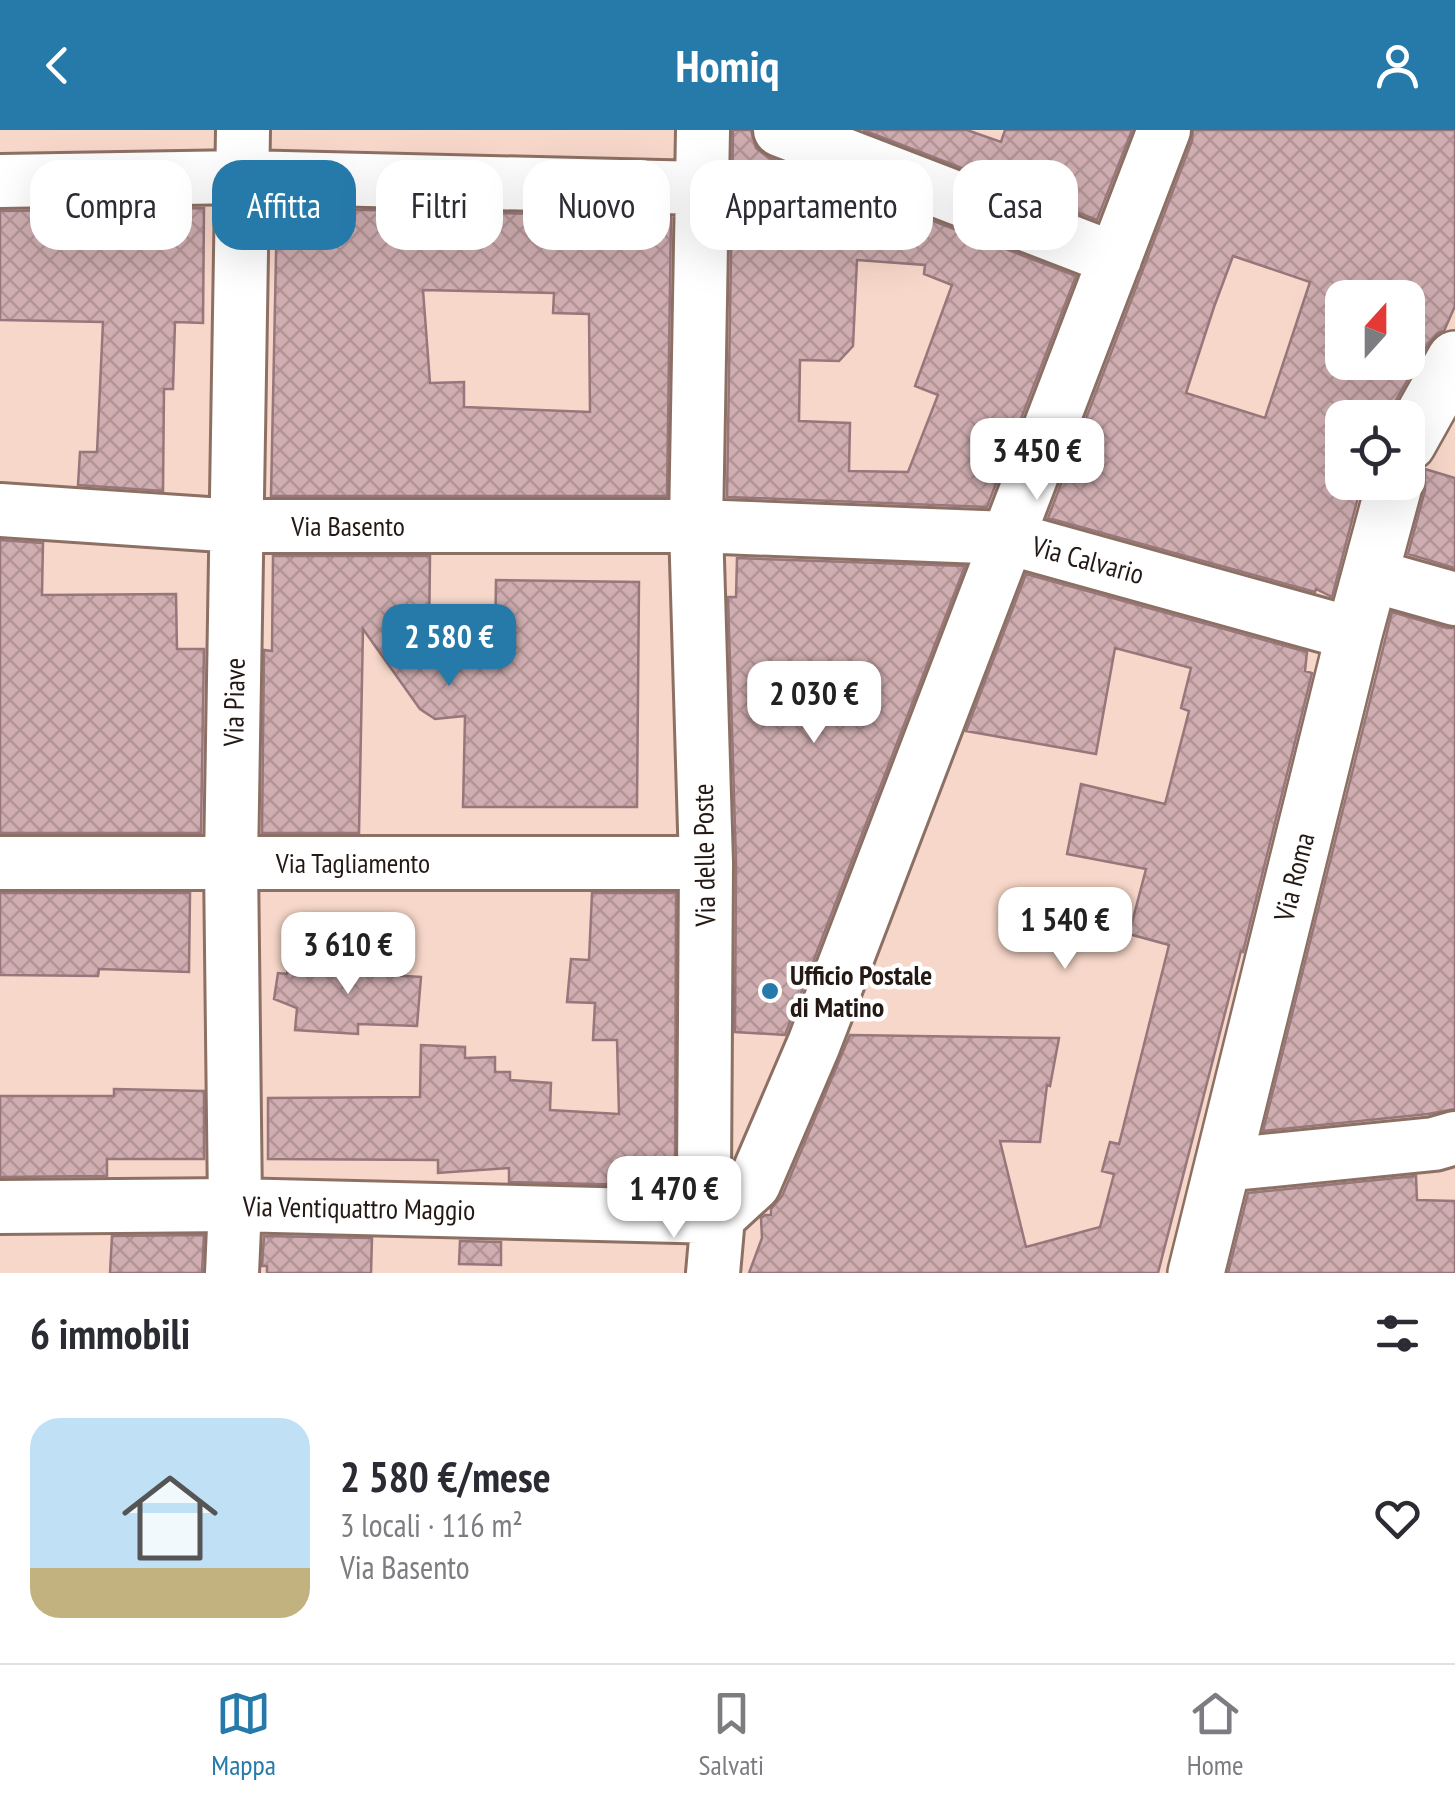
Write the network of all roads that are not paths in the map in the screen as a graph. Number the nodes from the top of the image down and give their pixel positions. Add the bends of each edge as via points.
1 (703, 130) edge
2 (780, 130) edge
3 (1163, 130) edge
4 (242, 153) edge
5 (702, 160) edge
6 (0, 181) edge
7 (690, 187) edge
8 (701, 250) edge
9 (1115, 258) junction
10 (1455, 359) edge
11 (1425, 413) edge
12 (1390, 500) edge
13 (0, 510) edge
14 (237, 526) junction
15 (696, 526) junction
16 (1008, 538) junction
17 (1370, 575) junction
18 (1455, 599) edge
19 (1354, 634) junction
20 (0, 863) edge
21 (231, 863) junction
22 (706, 863) junction
23 (1455, 1138) edge
24 (1223, 1165) junction
25 (235, 1205) junction
26 (0, 1207) edge
27 (718, 1217) junction
28 (232, 1273) edge
29 (712, 1273) edge
30 (1196, 1273) edge

1 - 5 street, Via delle Poste
2 - 9 street
3 - 9 street
4 - 6 street
4 - 7 street
4 - 14 street, Via Piave
8 - 15 street, Via delle Poste
9 - 16 street
10 - 11 main road
12 - 17 main road, Via Roma
13 - 14 street, Via Basento
14 - 15 street, Via Basento
14 - 21 street, Via Piave
15 - 16 street, Via Calvario
15 - 22 street, Via delle Poste
16 - 19 street, Via Calvario
16 - 27 street via 777,1132 754,1184
17 - 18 street
17 - 19 main road, Via Roma
19 - 24 main road, Via Roma
20 - 21 street, Via Tagliamento
21 - 22 street, Via Tagliamento
21 - 25 street, Via Piave
22 - 27 street, Via delle Poste via 704,1177
23 - 24 street
24 - 30 main road, Via Roma
25 - 26 street, Via Ventiquattro Maggio
25 - 27 street, Via Ventiquattro Maggio
25 - 28 street, Via Piave
27 - 29 street

